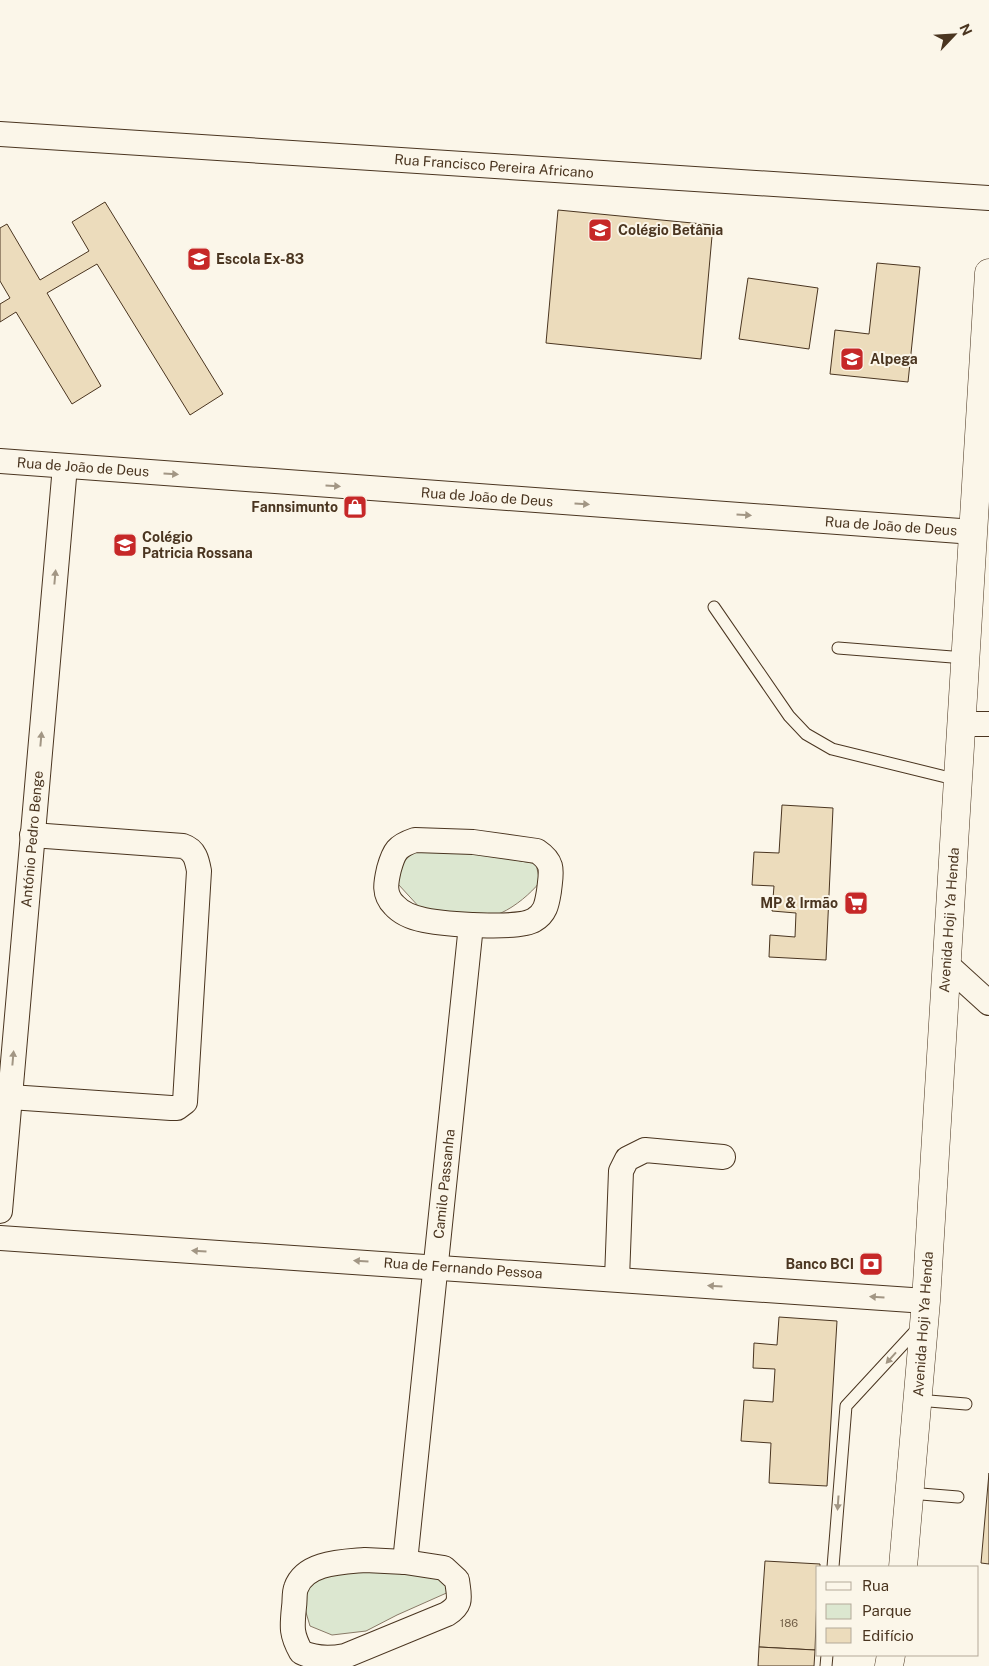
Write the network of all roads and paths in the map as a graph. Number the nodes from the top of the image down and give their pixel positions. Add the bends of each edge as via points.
1 (0, 134) edge
2 (989, 198) edge
3 (989, 273) edge
4 (985, 421) edge
5 (0, 460) edge
6 (65, 466) junction
7 (974, 532) junction
8 (714, 607) dead end
9 (838, 648) dead end
10 (966, 658) junction
11 (961, 724) junction
12 (989, 724) edge
13 (958, 780) junction
14 (32, 835) junction
15 (471, 925) junction
16 (946, 964) junction
17 (989, 1003) edge
18 (10, 1097) junction
19 (724, 1157) dead end
20 (0, 1211) edge
21 (0, 1238) edge
22 (436, 1266) junction
23 (617, 1279) junction
24 (924, 1311) junction
25 (917, 1400) junction
26 (966, 1404) dead end
27 (909, 1493) junction
28 (958, 1497) dead end
29 (405, 1562) junction
30 (833, 1566) edge
31 (902, 1566) edge
32 (297, 1659) edge

1 - 2 street, Rua Francisco Pereira Africano
3 - 4 main road, Avenida Hoji Ya Henda
4 - 7 main road, Avenida Hoji Ya Henda
5 - 6 street, Rua de João de Deus
6 -> 7 street, Rua de João de Deus
14 -> 6 street, António Pedro Benge
7 - 10 main road, Avenida Hoji Ya Henda
8 - 13 lane via 789,716 806,734 832,749
9 - 10 lane
10 - 11 main road, Avenida Hoji Ya Henda
11 - 12 street
11 - 13 main road, Avenida Hoji Ya Henda
13 - 16 main road, Avenida Hoji Ya Henda
18 -> 14 street, António Pedro Benge
14 - 18 street via 183,846 194,854 200,871 185,1102 171,1108
15 - 15 street via 521,924 540,916 546,907 552,870 546,857 537,851 473,842 415,840 399,848 393,855 385,886 394,905 424,920
15 - 22 street, Camilo Passanha
16 - 17 street
16 - 24 main road, Avenida Hoji Ya Henda
18 - 20 street, António Pedro Benge
19 - 23 street via 646,1150 627,1158 621,1171
22 -> 21 street, Rua de Fernando Pessoa
22 - 23 street, Rua de Fernando Pessoa
22 - 29 street, Camilo Passanha
24 -> 23 street, Rua de Fernando Pessoa
24 - 25 main road, Avenida Hoji Ya Henda
24 -> 30 lane via 846,1406
25 - 26 lane
25 - 27 main road, Avenida Hoji Ya Henda
27 - 28 lane
27 - 31 main road, Avenida Hoji Ya Henda
29 - 32 street via 365,1560 326,1564 303,1578 296,1587 292,1629
29 - 32 street via 451,1572 458,1580 459,1602 456,1609 345,1656

